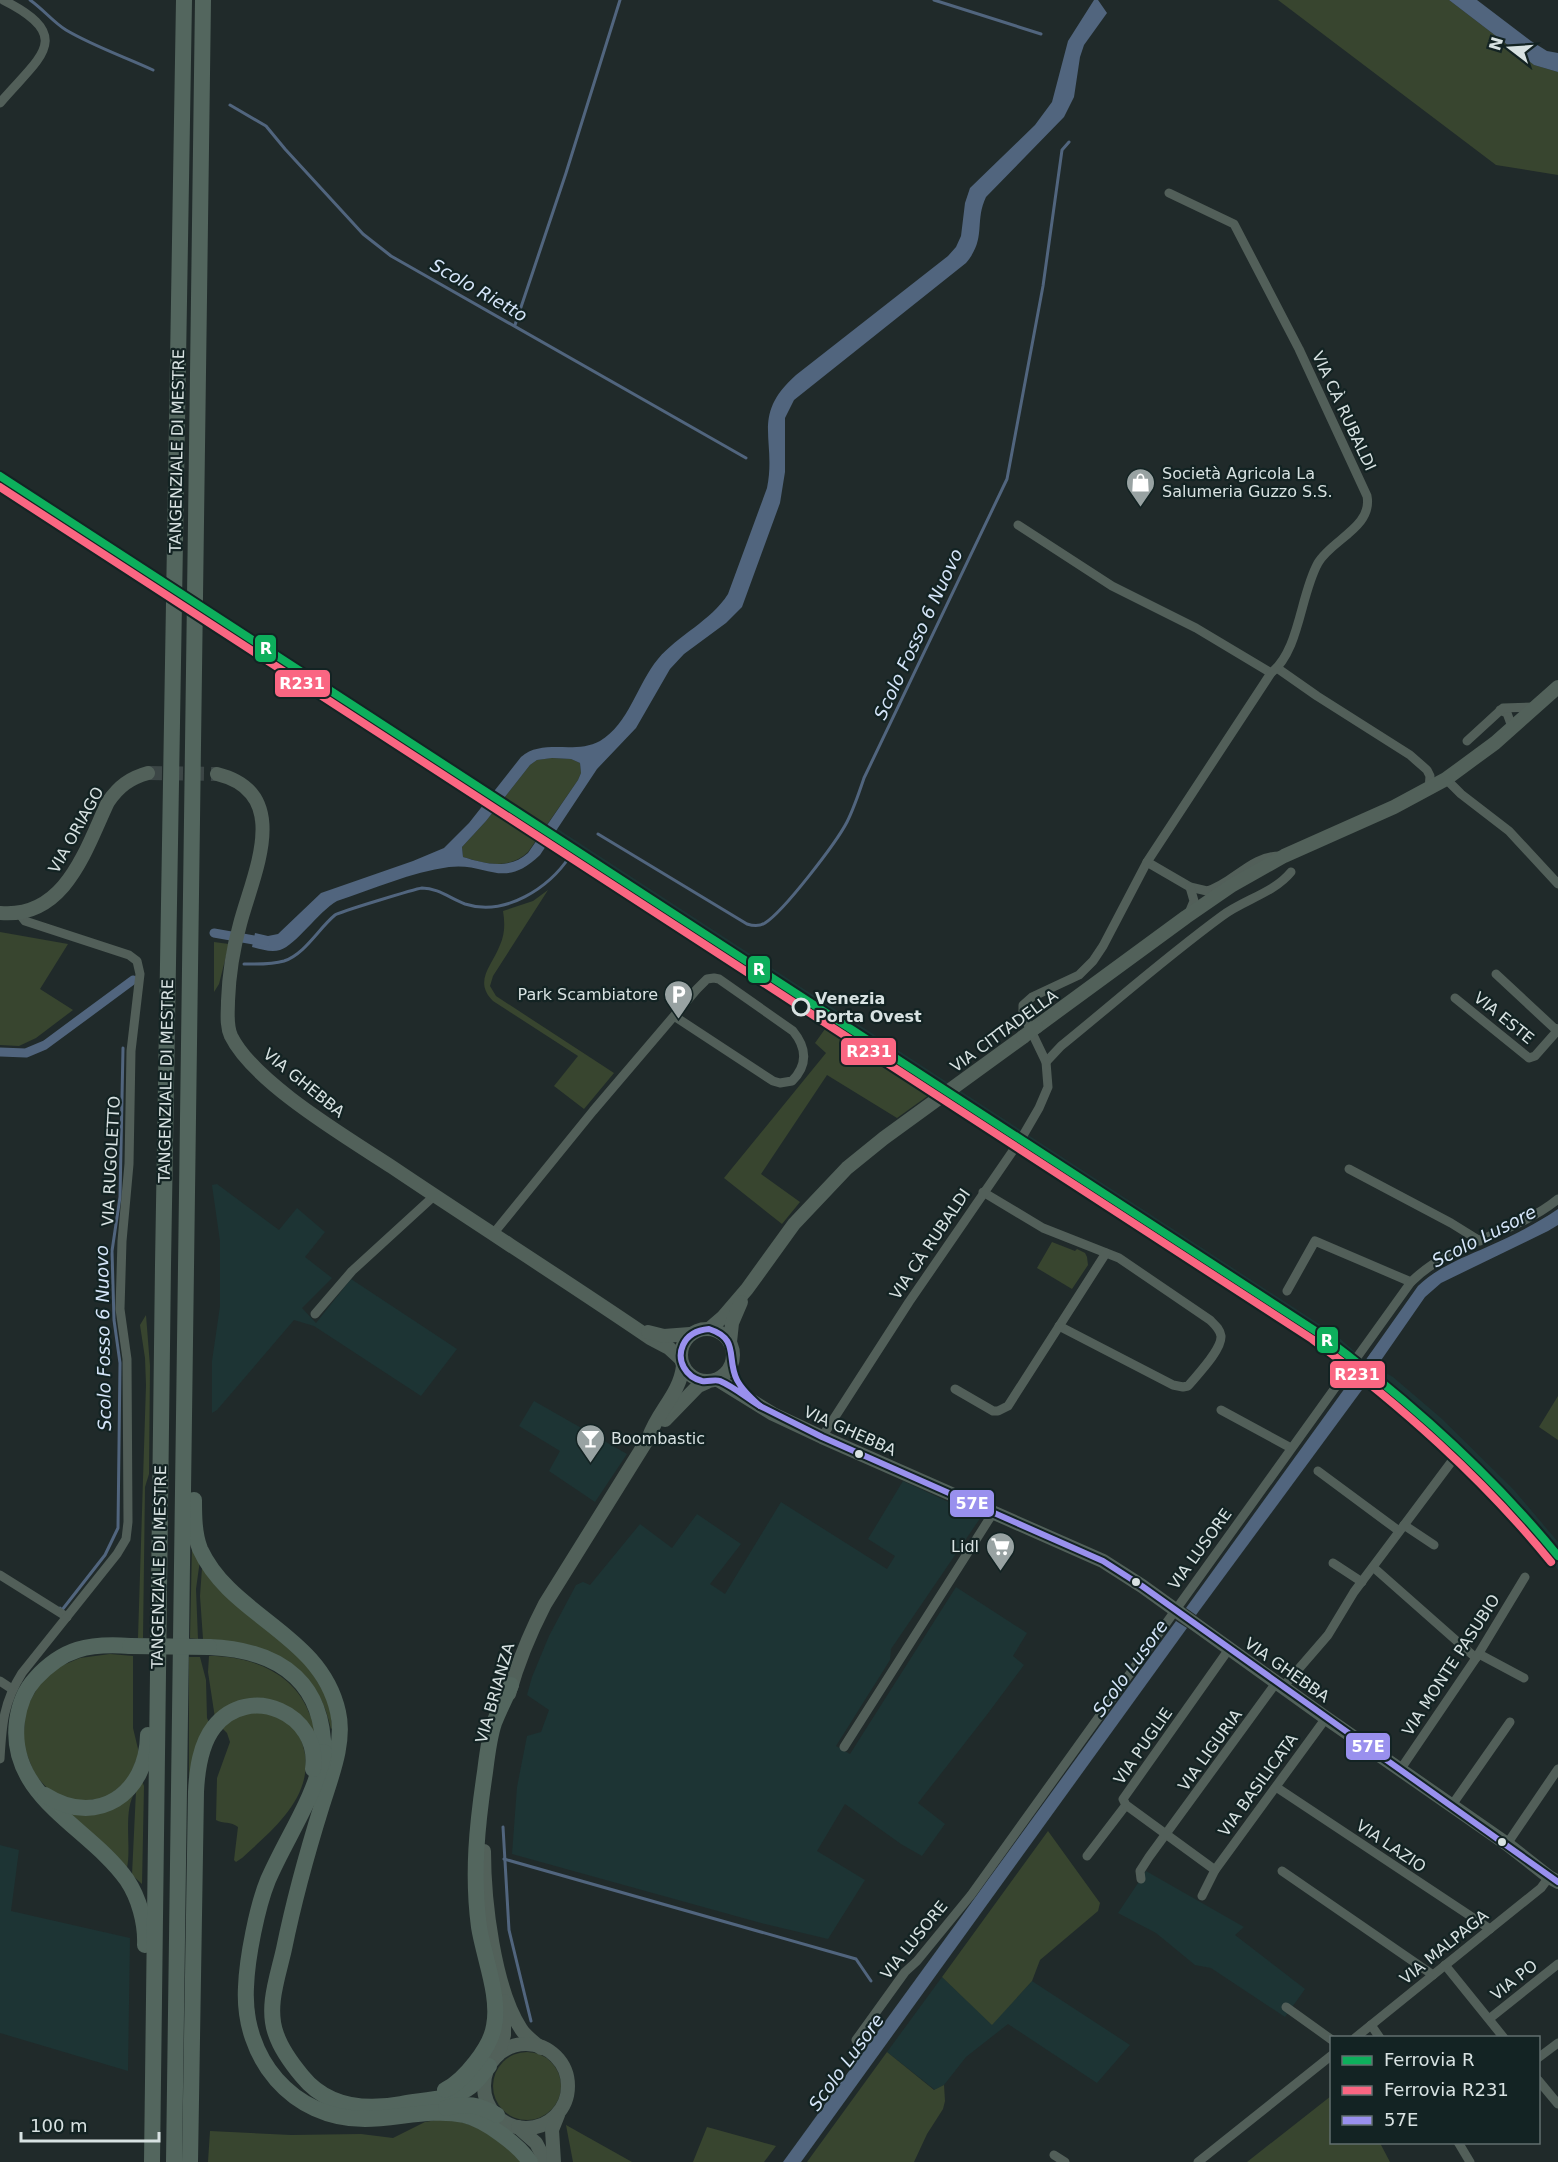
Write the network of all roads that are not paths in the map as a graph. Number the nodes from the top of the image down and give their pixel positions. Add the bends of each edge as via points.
1 (3, 0) edge
2 (184, 0) edge
3 (202, 0) edge
4 (0, 103) edge
5 (1169, 193) dead end
6 (1018, 525) dead end
7 (1274, 670) junction
8 (1558, 687) edge
9 (1535, 707) junction
10 (1500, 710) junction
11 (1512, 727) junction
12 (1467, 741) dead end
13 (148, 772) tunnel mouth
14 (217, 774) tunnel mouth
15 (1446, 779) junction
16 (1429, 789) junction
17 (1284, 856) junction
18 (1147, 862) junction
19 (1291, 872) dead end
20 (1558, 884) edge
21 (1190, 887) junction
22 (0, 913) edge
23 (19, 913) junction
24 (1186, 917) junction
25 (1496, 974) dead end
26 (1455, 998) dead end
27 (676, 1014) junction
28 (1558, 1029) edge
29 (1046, 1062) junction
30 (1349, 1169) dead end
31 (983, 1192) junction
32 (434, 1196) junction
33 (1558, 1199) edge
34 (493, 1234) junction
35 (1480, 1241) junction
36 (1106, 1253) junction
37 (1411, 1282) junction
38 (747, 1289) junction
39 (1287, 1291) dead end
40 (315, 1314) dead end
41 (634, 1326) junction
42 (1059, 1326) junction
43 (709, 1329) junction
44 (690, 1334) junction
45 (730, 1342) junction
46 (682, 1363) junction
47 (732, 1363) junction
48 (712, 1381) junction
49 (956, 1389) dead end
50 (184, 1402) junction
51 (760, 1406) junction
52 (1221, 1410) dead end
53 (650, 1437) junction
54 (822, 1437) junction
55 (1291, 1448) junction
56 (1452, 1461) dead end
57 (1318, 1472) dead end
58 (993, 1513) junction
59 (1401, 1528) junction
60 (1434, 1545) dead end
61 (1333, 1563) dead end
62 (1373, 1567) junction
63 (0, 1575) edge
64 (1525, 1577) dead end
65 (1362, 1582) junction
66 (1176, 1611) junction
67 (67, 1617) junction
68 (1229, 1649) junction
69 (1478, 1656) junction
70 (158, 1665) junction
71 (1524, 1678) dead end
72 (0, 1681) edge
73 (511, 1685) junction
74 (1280, 1685) junction
75 (12, 1689) junction
76 (1326, 1718) junction
77 (1510, 1722) dead end
78 (844, 1747) dead end
79 (324, 1752) junction
80 (0, 1759) edge
81 (1558, 1769) edge
82 (1400, 1770) junction
83 (1276, 1787) junction
84 (37, 1789) junction
85 (309, 1797) junction
86 (1126, 1805) junction
87 (1452, 1805) junction
88 (319, 1815) junction
89 (1167, 1834) junction
90 (1507, 1844) junction
91 (1087, 1856) dead end
92 (1215, 1870) junction
93 (1282, 1871) dead end
94 (1141, 1879) dead end
95 (1554, 1880) edge
96 (1202, 1896) dead end
97 (1490, 1929) junction
98 (1445, 1965) junction
99 (1558, 1965) edge
100 (1433, 1975) junction
101 (503, 1989) junction
102 (1286, 2007) dead end
103 (1489, 2019) junction
104 (1371, 2025) junction
105 (1356, 2036) edge
106 (1379, 2036) edge
107 (1503, 2036) edge
108 (1330, 2039) edge
109 (856, 2040) dead end
110 (1558, 2043) edge
111 (541, 2048) junction
112 (1330, 2057) edge
113 (1540, 2057) edge
114 (493, 2061) junction
115 (153, 2077) junction
116 (1540, 2081) edge
117 (1558, 2104) edge
118 (426, 2107) junction
119 (561, 2110) junction
120 (497, 2115) junction
121 (518, 2127) junction
122 (1459, 2144) edge
123 (1054, 2155) dead end
124 (152, 2162) edge
125 (174, 2162) edge
126 (190, 2162) edge
127 (530, 2162) edge
128 (546, 2162) edge
129 (554, 2162) edge
130 (1065, 2162) edge
131 (1198, 2162) edge
132 (1470, 2162) edge

1 - 4 street via 35,19 47,37 38,58
2 - 70 highway, TANGENZIALE DI MESTRE
3 - 50 highway, TANGENZIALE DI MESTRE
5 - 7 street, VIA CÀ RUBALDI via 1234,224 1299,349 1369,504 1366,516 1317,564 1291,641
6 - 7 street via 1112,586
7 - 16 street via 1410,755 1430,776
7 - 18 street, VIA CÀ RUBALDI
8 - 9 main road, VIA CITTADELLA
9 - 10 street
9 - 11 main road, VIA CITTADELLA
10 - 11 street via 1507,713
10 - 12 street
11 - 15 main road, VIA CITTADELLA
13 - 23 main road, VIA ORIAGO via 134,777 115,793 79,866 62,890
14 - 32 main road, VIA GHEBBA via 233,778 246,788 260,808 264,823 233,953 227,1018 230,1033 246,1057 274,1084
15 - 16 main road, VIA CITTADELLA
15 - 20 street via 1509,831
16 - 17 main road, VIA CITTADELLA
17 - 21 street via 1262,860 1211,890
17 - 24 main road, VIA CITTADELLA
18 - 21 street
18 - 29 street, VIA CÀ RUBALDI via 1093,961 1079,975 1023,1005 1023,1014
19 - 29 street via 1208,927
21 - 24 street via 1194,901
22 - 23 main road, VIA ORIAGO
23 - 67 street, VIA RUGOLETTO via 25,921 129,955 137,961 140,974 131,1051 129,1164 121,1264 120,1309 128,1359 127,1532 117,1554
24 - 38 main road, VIA CITTADELLA, bridge via 884,1138 830,1185 782,1240
25 - 28 street, VIA ESTE
26 - 28 street, VIA ESTE via 1528,1058 1535,1056
27 - 27 street via 773,1081 792,1081 802,1068 805,1052 793,1031 719,979 707,979
27 - 34 street
29 - 31 street, VIA CÀ RUBALDI via 1048,1087 1039,1108
30 - 35 street
31 - 36 street via 1043,1228
31 - 54 street, VIA CÀ RUBALDI
32 - 34 main road, VIA GHEBBA
32 - 40 street via 352,1271
33 - 35 street, VIA LUSORE via 1524,1221
34 - 41 main road, VIA GHEBBA
35 - 37 street, VIA LUSORE via 1435,1261
36 - 42 street
36 - 42 street via 1210,1320 1220,1332 1218,1348 1188,1386 1178,1387
37 - 39 street via 1316,1241
37 - 55 street, VIA LUSORE
38 - 43 main road, VIA CITTADELLA
38 - 45 main road, VIA CITTADELLA via 732,1323
41 - 44 main road, VIA GHEBBA via 664,1336
41 - 46 main road, VIA GHEBBA via 669,1348
42 - 49 street via 1008,1406 993,1411
43 - 44 main road
43 - 45 main road
44 - 46 main road via 682,1345
45 - 47 main road
46 - 48 main road via 692,1377
46 - 53 main road, VIA BRIANZA via 682,1378 652,1427
47 - 48 main road via 726,1373
47 - 51 main road, VIA GHEBBA via 738,1381
48 - 51 main road, VIA GHEBBA
48 - 53 main road, VIA BRIANZA via 698,1386
50 - 88 highway via 194,1434 194,1518 207,1561 241,1599 315,1662 335,1699 339,1735
50 - 125 highway, TANGENZIALE DI MESTRE
51 - 54 main road, VIA GHEBBA
52 - 55 street
53 - 73 main road, VIA BRIANZA via 545,1604
54 - 58 main road, VIA GHEBBA
55 - 66 street, VIA LUSORE
56 - 59 street, VIA LIGURIA
57 - 59 street
58 - 66 main road, VIA GHEBBA via 1103,1561
58 - 78 street
59 - 60 street
59 - 62 street, VIA LIGURIA
61 - 65 street
62 - 65 street, VIA LIGURIA
62 - 69 street
63 - 67 street
64 - 69 street, VIA MONTE PASUBIO
65 - 74 street, VIA LIGURIA via 1328,1635
66 - 68 main road, VIA GHEBBA
66 - 109 street, VIA LUSORE via 970,1895 905,1972
67 - 75 street, VIA RUGOLETTO
68 - 74 main road, VIA GHEBBA
68 - 86 street, VIA PUGLIE via 1123,1799
69 - 71 street
69 - 82 street, VIA MONTE PASUBIO
70 - 84 highway via 149,1679 146,1754 126,1792 102,1807 87,1809 56,1802
70 - 115 highway, TANGENZIALE DI MESTRE
72 - 75 street
73 - 101 main road, VIA BRIANZA via 493,1759 484,1829 487,1910
73 - 118 highway via 494,1722 478,1813 475,1857 475,1895 494,1996 494,2028 461,2079
74 - 76 main road, VIA GHEBBA
74 - 89 street, VIA LIGURIA
75 - 80 street, VIA RUGOLETTO via 4,1712
76 - 82 main road, VIA GHEBBA
76 - 83 street, VIA BASILICATA
77 - 87 street
79 - 84 highway, bridge via 322,1725 309,1693 279,1664 265,1657 233,1648 101,1644 54,1661 31,1683 23,1698 15,1733 18,1754
79 - 85 highway
79 - 88 highway
81 - 90 street
82 - 87 main road, VIA GHEBBA
83 - 92 street, VIA BASILICATA
83 - 97 street, VIA LAZIO
84 - 115 highway via 54,1810 114,1864 137,1900 146,1931 144,1997
85 - 118 highway via 267,1883 255,1932 246,1986 255,2044 273,2078 315,2108 361,2119 388,2119
85 - 126 highway via 315,1758 310,1739 290,1715 275,1708 249,1706 234,1711 216,1725 203,1747 197,1775
86 - 89 street, VIA PUGLIE
86 - 91 street
87 - 90 main road, VIA GHEBBA
88 - 118 highway via 297,1887 274,1994 272,2015 276,2034 304,2079 334,2102 363,2107
89 - 92 street, VIA PUGLIE
89 - 94 street, VIA LIGURIA via 1140,1871
90 - 95 main road, VIA GHEBBA
92 - 96 street
93 - 100 street
95 - 97 street, VIA MALPAGA
97 - 98 street, VIA MALPAGA
98 - 100 street, VIA MALPAGA
98 - 103 street
99 - 103 street, VIA PO
100 - 104 street, VIA MALPAGA
101 - 111 main road via 522,2031
101 - 114 main road via 504,2035
102 - 108 street
103 - 107 street
104 - 105 street, VIA MALPAGA
104 - 106 street
110 - 113 street
111 - 114 main road via 516,2046
111 - 119 main road via 561,2062 567,2074 567,2097
112 - 131 street
114 - 118 highway via 466,2090
114 - 120 main road via 484,2090
115 - 124 highway, TANGENZIALE DI MESTRE
116 - 117 street
118 - 120 highway via 470,2104
118 - 127 highway via 471,2117 515,2145
119 - 121 main road via 537,2127
119 - 129 main road via 552,2130
120 - 121 main road
121 - 128 main road via 536,2143
122 - 132 street
123 - 130 street

